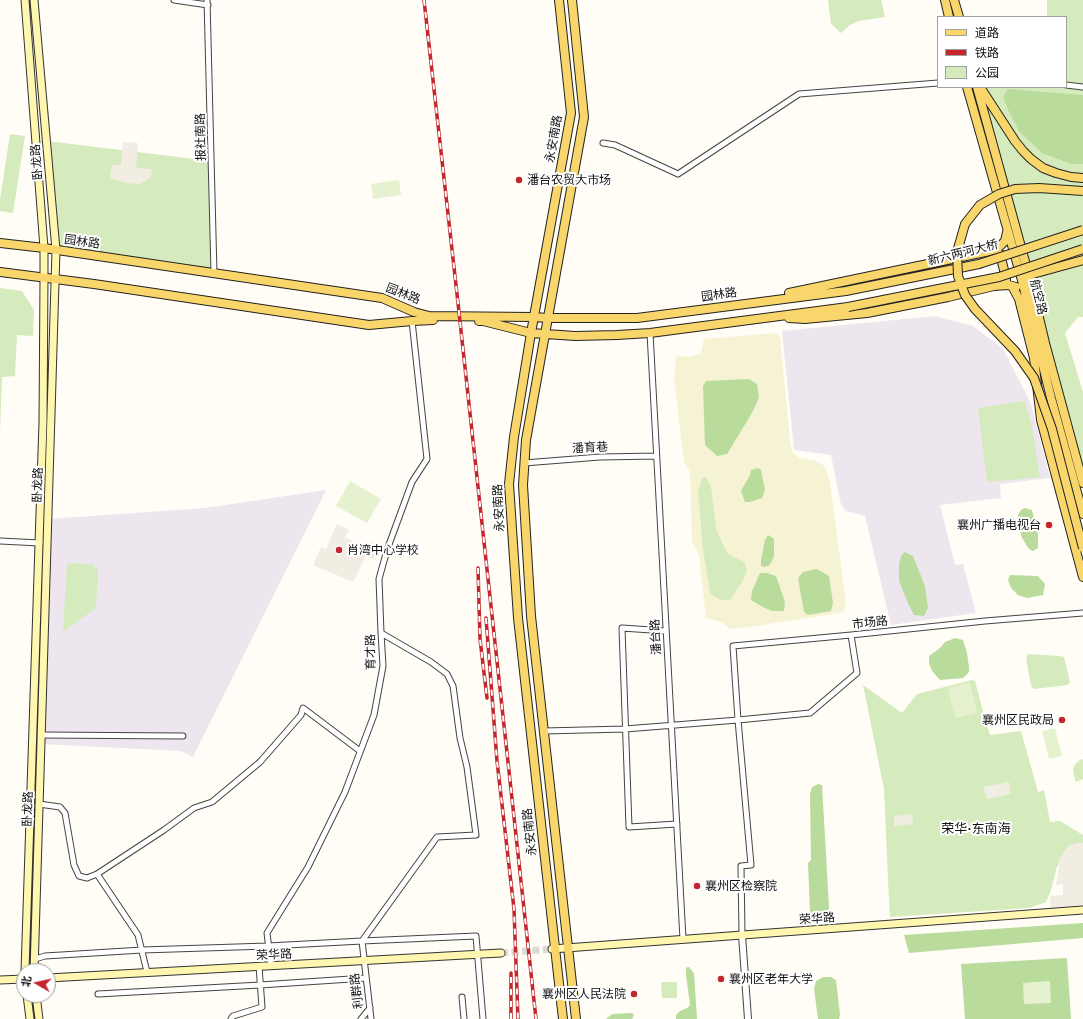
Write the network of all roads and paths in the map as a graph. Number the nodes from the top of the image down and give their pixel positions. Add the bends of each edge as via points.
1 (25, 0) edge
2 (34, 0) edge
3 (174, 0) edge
4 (559, 0) edge
5 (572, 0) edge
6 (945, 0) edge
7 (954, 0) edge
8 (208, 3) edge
9 (949, 16) edge
10 (958, 16) edge
11 (937, 83) edge
12 (1067, 85) edge
13 (1083, 87) edge
14 (967, 88) edge
15 (978, 88) edge
16 (979, 88) edge
17 (603, 143) dead end
18 (1083, 178) edge
19 (1083, 191) edge
20 (1083, 230) edge
21 (1008, 231) junction
22 (0, 243) edge
23 (44, 248) junction
24 (1083, 249) edge
25 (56, 250) junction
26 (992, 251) junction
27 (1083, 260) edge
28 (0, 272) edge
29 (214, 273) junction
30 (1029, 275) junction
31 (44, 278) junction
32 (55, 279) junction
33 (1001, 286) junction
34 (1012, 286) junction
35 (846, 291) joint
36 (1026, 296) junction
37 (776, 300) junction
38 (777, 316) junction
39 (534, 317) junction
40 (548, 318) junction
41 (412, 321) junction
42 (531, 333) junction
43 (650, 333) junction
44 (545, 334) junction
45 (656, 456) junction
46 (524, 462) junction
47 (1083, 483) edge
48 (1083, 514) edge
49 (0, 540) edge
50 (40, 543) junction
51 (1083, 548) edge
52 (1083, 577) edge
53 (1083, 613) edge
54 (666, 631) junction
55 (381, 633) junction
56 (851, 635) junction
57 (738, 720) junction
58 (671, 725) junction
59 (626, 728) junction
60 (544, 731) junction
61 (41, 735) junction
62 (184, 736) dead end
63 (360, 751) junction
64 (39, 804) junction
65 (677, 824) junction
66 (97, 874) junction
67 (1083, 910) edge
68 (742, 935) junction
69 (683, 940) junction
70 (362, 941) junction
71 (268, 946) junction
72 (568, 948) junction
73 (554, 949) junction
74 (142, 950) junction
75 (500, 953) tunnel mouth
76 (477, 955) junction
77 (35, 959) junction
78 (364, 961) junction
79 (25, 963) edge
80 (35, 963) edge
81 (259, 966) junction
82 (271, 966) junction
83 (148, 972) junction
84 (56, 978) edge
85 (366, 978) junction
86 (16, 979) edge
87 (0, 980) edge
88 (260, 985) junction
89 (98, 994) dead end
90 (462, 998) dead end
91 (28, 1003) edge
92 (37, 1003) edge
93 (370, 1008) junction
94 (30, 1019) edge
95 (39, 1019) edge
96 (231, 1019) edge
97 (361, 1019) edge
98 (371, 1019) edge
99 (464, 1019) edge
100 (483, 1019) edge
101 (563, 1019) edge
102 (576, 1019) edge
103 (748, 1019) edge

1 - 23 main road, 卧龙路
2 - 25 main road, 卧龙路
3 - 8 street
4 - 39 main road, 永安南路 via 572,113
5 - 40 main road, 永安南路 via 584,117
6 - 9 main road
7 - 10 main road
8 - 29 street, 报社南路
11 - 17 street via 798,94 678,174 616,145
12 - 13 street
14 - 21 main road, 航空路
15 - 30 main road, 航空路
16 - 18 main road via 1015,141 1031,159 1056,173
19 - 51 main road, bridge via 1039,188 1015,189 999,194 980,205 965,224 957,252 958,276 965,295 1015,351 1034,378 1052,429
20 - 35 main road, 新六两河大桥, bridge via 979,264
21 - 26 main road via 1005,241
21 - 36 main road, 航空路
22 - 23 main road, 园林路
23 - 25 main road, 园林路
23 - 31 main road, 卧龙路
24 - 38 main road, 园林路, bridge via 999,277 848,307
25 - 29 main road, 园林路
25 - 32 main road, 卧龙路
26 - 33 main road via 1000,254 1006,278
26 - 37 main road, 园林路 via 785,294
27 - 30 main road
28 - 31 main road, 园林路
29 - 39 main road, 园林路 via 382,298 429,316
30 - 47 main road, 航空路
31 - 32 main road, 园林路
31 - 50 main road, 卧龙路
32 - 41 main road, 园林路 via 369,325
32 - 61 main road, 卧龙路
33 - 34 main road, 园林路
33 - 38 main road, 园林路 via 867,313 805,319
34 - 36 main road via 1020,289
34 - 52 main road via 1019,300 1034,358 1040,420
35 - 37 main road, 园林路
36 - 48 main road, 航空路
37 - 40 main road, 园林路 via 637,318
38 - 43 main road, 园林路
39 - 40 main road, 园林路
39 - 42 main road, 永安南路
40 - 44 main road, 永安南路
41 - 42 main road, 园林路 via 483,321
41 - 55 street, 育才路 via 427,459 412,482 379,579
42 - 44 main road, 园林路
42 - 73 main road, 永安南路 via 509,484 518,618
43 - 44 main road, 园林路 via 575,336
43 - 45 street, 潘台路
44 - 46 main road, 永安南路
45 - 46 street, 潘育巷
45 - 54 street, 潘台路
46 - 60 main road, 永安南路 via 523,485 531,616
49 - 50 street
50 - 79 main road, 卧龙路
53 - 56 street, 市场路
54 - 58 street, 潘台路
54 - 59 street via 622,628
55 - 63 street, 育才路 via 384,666 374,715
55 - 70 street via 431,662 447,674 453,686 476,835 436,837
56 - 57 street via 856,673 810,713
56 - 57 street, 市场路 via 733,646
57 - 58 street
57 - 68 street via 751,865 741,866
58 - 59 street
58 - 65 street, 潘台路
59 - 60 street
59 - 65 street via 629,827
60 - 72 main road, 永安南路
61 - 62 street
61 - 64 main road, 卧龙路
63 - 66 street via 303,708 301,715 260,762 212,802 194,808
63 - 71 street, 育才路 via 345,792 308,867 267,933
64 - 66 street via 60,807 65,813 74,865 79,876 87,878
64 - 77 main road, 卧龙路
65 - 69 street, 潘台路
66 - 74 street via 138,935
67 - 68 main road, 荣华路
68 - 69 main road, 荣华路
68 - 103 street
69 - 72 main road, 荣华路
70 - 71 street
70 - 76 street via 476,936
70 - 78 street, 利群路
71 - 74 street
71 - 82 street, 育才路
72 - 73 main road, 荣华路
72 - 102 main road, 永安南路
73 - 101 main road, 永安南路
74 - 77 street via 44,956
74 - 83 street
75 - 76 main road, 荣华路
76 - 78 main road, 荣华路
76 - 100 street
77 - 80 main road, 卧龙路
78 - 82 main road, 荣华路
78 - 85 street, 利群路
81 - 82 main road, 荣华路
81 - 83 main road, 荣华路
81 - 88 street
83 - 84 main road, 荣华路
85 - 88 street
85 - 93 street, 利群路
86 - 87 main road
88 - 89 street
88 - 96 street via 262,1007
90 - 99 street
91 - 94 main road
92 - 95 main road
93 - 97 street
93 - 98 street, 利群路

